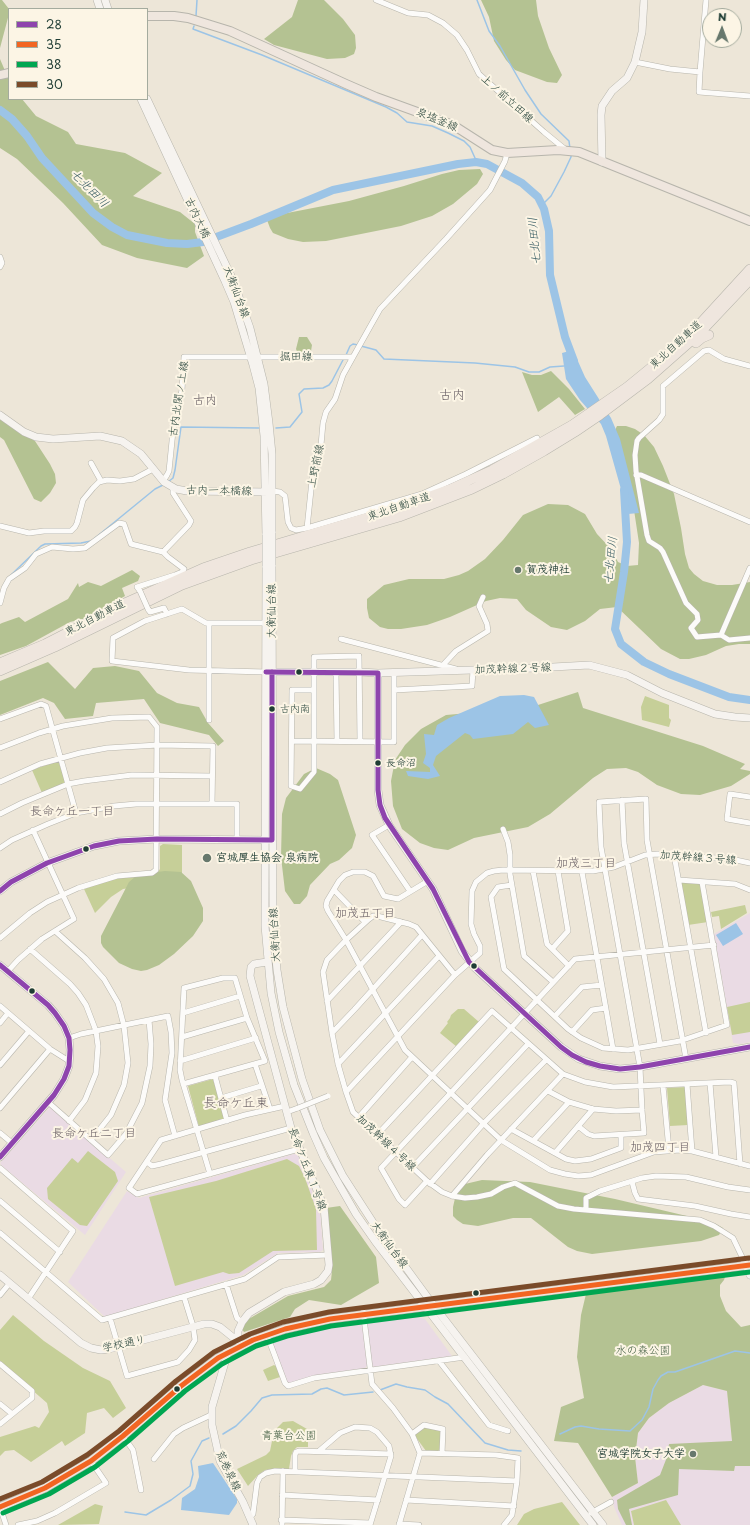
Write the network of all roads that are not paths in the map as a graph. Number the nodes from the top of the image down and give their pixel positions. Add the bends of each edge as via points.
1 (376, 0) edge
2 (644, 0) edge
3 (706, 0) edge
4 (148, 16) edge
5 (635, 62) junction
6 (700, 72) junction
7 (750, 96) edge
8 (142, 100) edge
9 (147, 100) edge
10 (570, 150) junction
11 (506, 157) junction
12 (602, 162) junction
13 (182, 180) junction
14 (750, 221) edge
15 (0, 257) edge
16 (219, 258) joint
17 (0, 267) edge
18 (750, 269) edge
19 (750, 280) edge
20 (710, 335) dead end
21 (254, 357) junction
22 (350, 357) junction
23 (750, 366) edge
24 (648, 379) junction
25 (628, 390) junction
26 (0, 415) edge
27 (574, 429) junction
28 (539, 442) dead end
29 (91, 463) dead end
30 (152, 469) junction
31 (636, 475) junction
32 (101, 481) junction
33 (167, 484) junction
34 (269, 492) junction
35 (750, 522) edge
36 (0, 526) edge
37 (307, 528) junction
38 (163, 552) junction
39 (269, 565) junction
40 (750, 568) edge
41 (483, 597) dead end
42 (0, 603) edge
43 (167, 614) junction
44 (209, 623) junction
45 (266, 623) junction
46 (721, 635) junction
47 (750, 638) edge
48 (341, 639) dead end
49 (0, 663) edge
50 (443, 665) junction
51 (461, 670) junction
52 (473, 670) junction
53 (0, 671) edge
54 (209, 672) junction
55 (269, 672) junction
56 (314, 672) junction
57 (336, 672) junction
58 (359, 672) junction
59 (394, 672) junction
60 (378, 673) junction
61 (314, 690) junction
62 (394, 690) junction
63 (750, 718) edge
64 (0, 719) edge
65 (209, 720) dead end
66 (52, 730) junction
67 (292, 741) junction
68 (314, 741) junction
69 (336, 741) junction
70 (360, 741) junction
71 (378, 742) junction
72 (158, 745) junction
73 (0, 748) edge
74 (60, 758) junction
75 (157, 775) junction
76 (212, 776) junction
77 (0, 782) edge
78 (68, 784) junction
79 (750, 797) edge
80 (622, 800) junction
81 (157, 804) junction
82 (212, 804) junction
83 (76, 813) junction
84 (0, 814) edge
85 (750, 823) edge
86 (389, 825) junction
87 (503, 829) dead end
88 (33, 830) junction
89 (157, 838) junction
90 (237, 839) junction
91 (264, 840) junction
92 (272, 840) junction
93 (0, 848) edge
94 (650, 854) junction
95 (674, 855) junction
96 (48, 862) junction
97 (628, 862) junction
98 (750, 863) edge
99 (605, 869) junction
100 (510, 870) junction
101 (533, 871) junction
102 (558, 872) junction
103 (582, 872) junction
104 (679, 880) junction
105 (428, 881) junction
106 (702, 882) junction
107 (512, 885) junction
108 (334, 890) junction
109 (750, 890) edge
110 (0, 891) edge
111 (410, 892) junction
112 (63, 894) junction
113 (365, 922) junction
114 (400, 922) junction
115 (55, 930) junction
116 (422, 935) junction
117 (0, 938) edge
118 (346, 940) junction
119 (714, 945) junction
120 (690, 947) junction
121 (30, 949) junction
122 (552, 949) junction
123 (667, 950) junction
124 (644, 952) junction
125 (620, 954) junction
126 (439, 956) junction
127 (597, 956) junction
128 (267, 962) junction
129 (470, 962) junction
130 (0, 965) edge
131 (360, 965) junction
132 (569, 966) junction
133 (8, 971) junction
134 (455, 975) junction
135 (553, 982) junction
136 (602, 985) junction
137 (373, 989) junction
138 (240, 996) junction
139 (537, 1000) junction
140 (327, 1001) junction
141 (0, 1006) edge
142 (606, 1008) junction
143 (8, 1013) junction
144 (183, 1013) junction
145 (386, 1013) junction
146 (524, 1014) junction
147 (554, 1016) junction
148 (248, 1018) junction
149 (149, 1020) junction
150 (0, 1023) edge
151 (124, 1026) junction
152 (511, 1028) junction
153 (29, 1031) junction
154 (96, 1031) junction
155 (332, 1032) junction
156 (572, 1032) junction
157 (706, 1033) junction
158 (398, 1037) junction
159 (69, 1038) junction
160 (182, 1038) junction
161 (256, 1038) junction
162 (683, 1040) junction
163 (528, 1044) junction
164 (660, 1044) junction
165 (750, 1047) edge
166 (50, 1049) junction
167 (613, 1049) junction
168 (637, 1049) junction
169 (412, 1057) junction
170 (686, 1058) junction
171 (546, 1060) junction
172 (69, 1061) junction
173 (180, 1061) junction
174 (255, 1064) junction
175 (338, 1064) junction
176 (0, 1065) edge
177 (640, 1067) junction
178 (562, 1074) junction
179 (432, 1075) junction
180 (215, 1076) junction
181 (710, 1083) junction
182 (183, 1084) junction
183 (687, 1084) junction
184 (261, 1086) junction
185 (663, 1086) junction
186 (642, 1087) junction
187 (548, 1091) junction
188 (346, 1092) junction
189 (451, 1092) junction
190 (328, 1096) dead end
191 (221, 1098) junction
192 (48, 1102) junction
193 (569, 1102) junction
194 (0, 1108) edge
195 (270, 1109) junction
196 (288, 1109) junction
197 (467, 1109) junction
198 (593, 1109) junction
199 (642, 1110) junction
200 (358, 1118) junction
201 (69, 1121) junction
202 (228, 1121) junction
203 (484, 1123) junction
204 (578, 1126) junction
205 (291, 1128) junction
206 (511, 1129) junction
207 (197, 1130) junction
208 (0, 1133) edge
209 (377, 1135) junction
210 (621, 1135) junction
211 (176, 1136) junction
212 (91, 1140) junction
213 (501, 1140) junction
214 (533, 1141) junction
215 (12, 1143) junction
216 (299, 1149) junction
217 (669, 1150) junction
218 (692, 1151) junction
219 (204, 1152) junction
220 (395, 1152) junction
221 (555, 1153) junction
222 (0, 1157) edge
223 (716, 1158) junction
224 (147, 1162) junction
225 (740, 1164) junction
226 (750, 1166) edge
227 (0, 1168) edge
228 (412, 1168) junction
229 (210, 1174) junction
230 (428, 1182) junction
231 (632, 1182) junction
232 (750, 1190) edge
233 (452, 1196) junction
234 (0, 1201) edge
235 (586, 1210) junction
236 (750, 1217) edge
237 (0, 1234) edge
238 (60, 1252) junction
239 (328, 1255) junction
240 (748, 1263) edge
241 (46, 1272) junction
242 (0, 1275) edge
243 (750, 1275) edge
244 (9, 1284) junction
245 (226, 1284) junction
246 (0, 1295) edge
247 (184, 1297) junction
248 (28, 1299) junction
249 (428, 1304) junction
250 (363, 1313) junction
251 (110, 1318) junction
252 (242, 1322) junction
253 (193, 1326) junction
254 (267, 1335) junction
255 (240, 1343) junction
256 (118, 1347) junction
257 (227, 1350) junction
258 (465, 1357) junction
259 (439, 1361) junction
260 (0, 1364) edge
261 (370, 1370) junction
262 (0, 1404) edge
263 (12, 1413) junction
264 (211, 1415) junction
265 (0, 1424) edge
266 (508, 1431) dead end
267 (412, 1434) junction
268 (123, 1436) junction
269 (319, 1450) junction
270 (420, 1453) junction
271 (391, 1454) junction
272 (442, 1454) junction
273 (154, 1459) dead end
274 (91, 1461) junction
275 (283, 1471) junction
276 (295, 1472) junction
277 (385, 1476) junction
278 (413, 1477) junction
279 (517, 1481) junction
280 (141, 1490) dead end
281 (282, 1495) junction
282 (378, 1500) junction
283 (406, 1500) junction
284 (0, 1501) edge
285 (611, 1502) dead end
286 (514, 1506) junction
287 (0, 1507) edge
288 (590, 1514) junction
289 (250, 1517) junction
290 (282, 1523) edge
291 (370, 1524) edge
292 (6, 1525) edge
293 (18, 1525) edge
294 (253, 1525) edge
295 (399, 1525) edge
296 (419, 1525) edge
297 (504, 1525) edge
298 (593, 1525) edge
299 (603, 1525) edge

1 - 10 street, 上ノ前立田線 via 408,13 428,15 443,23 457,35 479,74 544,132
2 - 5 street via 642,32
3 - 6 street
4 - 11 main road, 泉塩釜線 via 188,18 230,31 370,94 453,125
5 - 6 street
5 - 12 street via 627,78 612,91 602,106
6 - 7 street via 699,92
8 - 13 street
9 - 13 street
10 - 11 main road, 泉塩釜線
10 - 12 main road, 泉塩釜線
11 - 22 street, 上野前線 via 490,190 380,310 360,346
12 - 14 main road, 泉塩釜線
13 - 16 street, 古内大橋
15 - 17 street
16 - 21 street, 大衡仙台線 via 244,310
18 - 25 highway, 東北自動車道 via 695,329
19 - 24 highway, 東北自動車道 via 699,334
20 - 24 highway via 702,338
21 - 22 street, 掘田線
21 - 33 street, 古内北関ノ上線 via 184,357 182,390 173,431
21 - 34 street, 大衡仙台線
22 - 37 street, 上野前線 via 335,399 326,412 321,445 313,471
23 - 31 street via 729,361 706,350 665,384 662,390 663,414 637,442
24 - 25 highway, 東北自動車道
25 - 27 highway, 東北自動車道
26 - 30 street via 24,432 43,438 114,438 135,450
27 - 49 highway, 東北自動車道 via 450,489 385,513 203,568
27 - 53 highway, 東北自動車道 via 544,451 472,489 399,517 251,560 193,580
28 - 37 street via 537,438 422,494
29 - 32 street
30 - 32 street via 134,479
30 - 33 street
31 - 35 street
31 - 46 street via 649,541 663,552 686,603 697,614 698,620 691,628 697,637
32 - 36 street via 85,496 77,523 71,531 44,530 29,533
33 - 34 street, 古内一本橋線 via 187,491
33 - 38 street via 191,521
34 - 37 street via 280,492 285,496 291,528
34 - 39 street, 大衡仙台線, bridge
38 - 42 street via 131,544 124,524 119,523 85,548 52,548 36,554 25,568 9,579
38 - 43 street, bridge via 184,569 182,572 137,587 150,612 164,608
39 - 45 street, 大衡仙台線
39 - 55 street, 大衡仙台線
40 - 46 street
41 - 50 street via 479,606 488,631 456,651
43 - 44 street via 182,609
43 - 54 street via 145,621 113,638 112,661
44 - 45 street
44 - 54 street
45 - 55 street, 大衡仙台線
46 - 47 street via 729,640
48 - 50 street
50 - 51 street
51 - 52 street, 加茂幹線２号線
51 - 59 street, 加茂幹線２号線
52 - 62 street via 472,686
52 - 63 street, 加茂幹線２号線 via 589,665 627,675 662,693 715,714
54 - 55 street
54 - 65 street
55 - 56 street, 加茂幹線２号線
55 - 91 street, 大衡仙台線
55 - 92 street, 大衡仙台線
56 - 57 street, 加茂幹線２号線
56 - 58 street via 314,657 359,656
56 - 61 street
57 - 58 street, 加茂幹線２号線
57 - 69 street
58 - 60 street, 加茂幹線２号線
58 - 70 street
59 - 60 street, 加茂幹線２号線
59 - 62 street
60 - 71 street
61 - 67 street via 292,690
61 - 68 street
62 - 71 street via 394,742
64 - 66 street via 41,704 46,706
66 - 72 street via 112,718 149,717 157,727
66 - 73 street
66 - 74 street
67 - 68 street
67 - 68 street via 291,786 300,789 314,772
68 - 69 street
69 - 70 street
70 - 71 street
71 - 86 street via 378,798
72 - 74 street via 107,748
72 - 75 street
72 - 76 street via 213,746
74 - 77 street via 21,771
74 - 78 street
75 - 76 street
75 - 78 street via 132,775
75 - 81 street
76 - 82 street
78 - 83 street
78 - 84 street
79 - 85 street via 730,794 727,819
80 - 94 street via 646,799
80 - 97 street via 624,843
80 - 99 street via 599,802 601,847
81 - 82 street
81 - 83 street via 114,806
81 - 89 street
82 - 90 street via 237,804
83 - 88 street
86 - 105 street
86 - 111 street via 372,836
87 - 100 street via 508,842
88 - 93 street
88 - 96 street
89 - 90 street
89 - 96 street via 94,846
89 - 112 street via 156,870 152,873 117,876
90 - 91 street
91 - 92 street
91 - 128 street, 大衡仙台線
92 - 249 street, 大衡仙台線 via 273,927 277,970 282,1007 306,1092 320,1130 343,1176
94 - 95 street, 加茂幹線３号線
94 - 97 street, 加茂幹線３号線
94 - 123 street
95 - 98 street, 加茂幹線３号線
95 - 104 street
96 - 110 street via 11,882
96 - 112 street
97 - 99 street, 加茂幹線３号線
97 - 124 street
99 - 103 street, 加茂幹線３号線
99 - 125 street
100 - 101 street, 加茂幹線３号線
100 - 107 street
100 - 129 street, 加茂幹線３号線 via 487,873 479,878 474,886 471,924 481,950
101 - 102 street, 加茂幹線３号線
101 - 122 street via 547,944
102 - 103 street, 加茂幹線３号線
102 - 122 street via 568,931
103 - 127 street
104 - 106 street
104 - 120 street
105 - 111 street
105 - 129 street
106 - 109 street via 735,884
106 - 119 street
107 - 135 street via 524,956
107 - 139 street via 498,887 491,897 502,964 504,969
108 - 111 street via 345,875 365,872 373,876 384,896 398,899
108 - 113 street
108 - 118 street via 326,906
112 - 115 street via 74,919
112 - 117 street via 30,913
113 - 114 street via 373,916
113 - 118 street, 加茂幹線４号線
114 - 116 street via 416,927
114 - 131 street
115 - 121 street
115 - 151 street via 104,978 118,1003
116 - 126 street
116 - 137 street
118 - 131 street
118 - 140 street, 加茂幹線４号線 via 327,960 323,972
119 - 120 street
119 - 157 street via 728,1025
120 - 123 street
120 - 157 street
121 - 133 street
121 - 154 street via 78,993 86,1005
122 - 132 street
123 - 124 street
123 - 162 street
124 - 125 street
124 - 164 street
125 - 127 street
125 - 168 street
126 - 134 street
126 - 145 street
127 - 132 street via 576,959
127 - 136 street
128 - 196 street, 長命ケ丘東１号線 via 254,964 250,976
128 - 249 street, 大衡仙台線 via 273,1008 286,1060 313,1133 356,1214 375,1241
129 - 134 street
129 - 146 street
130 - 133 street
131 - 137 street
131 - 140 street
132 - 135 street
133 - 159 street via 48,1005 64,1026
134 - 158 street
135 - 139 street
136 - 142 street
136 - 147 street via 582,987
137 - 145 street
137 - 155 street
138 - 144 street
138 - 144 street via 235,978 210,980 184,988
138 - 148 street
139 - 146 street
139 - 147 street
140 - 155 street, 加茂幹線４号線
141 - 143 street
142 - 156 street via 592,1010
142 - 167 street
143 - 150 street
143 - 153 street
144 - 160 street
145 - 158 street
145 - 175 street
146 - 152 street
146 - 177 street via 561,1047 579,1059 606,1068
147 - 156 street
148 - 160 street
148 - 161 street
149 - 151 street
149 - 211 street via 168,1016 170,1023 172,1053 165,1100
149 - 212 street via 150,1066 144,1097 136,1116 126,1134 108,1155
151 - 154 street
151 - 212 street via 128,1063 124,1085 111,1115
152 - 163 street
152 - 179 street via 492,1011
152 - 189 street
153 - 166 street
153 - 176 street
154 - 159 street
154 - 201 street via 96,1073 85,1100
155 - 175 street, 加茂幹線４号線
156 - 167 street via 590,1043
157 - 162 street
158 - 169 street
158 - 188 street
159 - 172 street
160 - 173 street
161 - 173 street
161 - 174 street via 265,1061
162 - 164 street
162 - 170 street
163 - 171 street
163 - 197 street
164 - 168 street
165 - 170 street
166 - 172 street
166 - 194 street
167 - 168 street
168 - 177 street
169 - 179 street
169 - 200 street
170 - 177 street
171 - 178 street
171 - 203 street
172 - 192 street via 64,1079
173 - 182 street
174 - 180 street
174 - 184 street
175 - 188 street, 加茂幹線４号線
177 - 186 street
178 - 186 street via 598,1085
178 - 187 street
179 - 189 street
179 - 209 street
180 - 182 street
180 - 191 street
181 - 183 street
181 - 223 street
181 - 225 street via 734,1083
182 - 207 street
183 - 185 street
183 - 218 street
184 - 191 street
184 - 195 street
185 - 186 street
185 - 217 street
186 - 199 street
187 - 193 street
187 - 206 street
188 - 200 street, 加茂幹線４号線 via 353,1112
189 - 197 street
189 - 220 street
190 - 196 street, bridge
191 - 202 street
192 - 201 street
192 - 215 street
193 - 198 street
193 - 214 street
195 - 196 street
195 - 202 street
196 - 205 street, 長命ケ丘東１号線
197 - 203 street
197 - 228 street
198 - 199 street
198 - 204 street
199 - 210 street via 644,1133
200 - 209 street, 加茂幹線４号線
201 - 212 street
202 - 207 street
203 - 213 street
203 - 230 street
204 - 210 street via 594,1136
204 - 221 street
205 - 216 street, 長命ケ丘東１号線
205 - 219 street
206 - 213 street
206 - 214 street
207 - 211 street
207 - 219 street
208 - 215 street
209 - 220 street, 加茂幹線４号線
210 - 221 street via 621,1148 591,1159 566,1160
211 - 224 street via 161,1140
213 - 217 street via 550,1170 578,1176 591,1175 654,1152
213 - 233 street
214 - 221 street
215 - 222 street
216 - 229 street
216 - 239 street, 長命ケ丘東１号線 via 324,1207
217 - 218 street
218 - 223 street
219 - 224 street via 152,1166
219 - 229 street
220 - 228 street, 加茂幹線４号線
220 - 230 street via 381,1168 404,1204
223 - 225 street
224 - 229 street via 129,1188 137,1194
225 - 226 street
227 - 238 street via 73,1231
228 - 230 street, 加茂幹線４号線
230 - 233 street, 加茂幹線４号線
231 - 232 street via 656,1176 686,1177
231 - 235 street via 586,1198
231 - 236 street via 638,1199 695,1206
233 - 235 street, 加茂幹線４号線 via 477,1197 491,1194 515,1183 558,1206
234 - 238 street
235 - 240 street, 加茂幹線４号線 via 700,1220 733,1238
237 - 241 street
238 - 241 street
239 - 245 street via 278,1258 245,1279
239 - 252 street, 長命ケ丘東１号線 via 328,1271 321,1280 284,1292 250,1313
240 - 243 street
240 - 249 main road
241 - 248 street
241 - 251 street via 97,1317 102,1320
242 - 244 street, 学校通り
244 - 246 street
244 - 248 street, 学校通り
245 - 247 street
245 - 252 street via 237,1318
247 - 251 street
247 - 253 street
248 - 256 street, 学校通り via 81,1343 101,1350
249 - 250 main road
249 - 258 street, 大衡仙台線
249 - 288 street, 大衡仙台線
250 - 254 main road via 314,1322
250 - 255 main road via 294,1321 258,1333
250 - 261 street
251 - 256 street
252 - 255 street via 238,1331
253 - 255 street, 学校通り via 212,1324
253 - 256 street, 学校通り
253 - 256 street via 195,1340 178,1362 153,1369 127,1376
254 - 255 main road
254 - 261 street via 288,1386 314,1378
255 - 257 main road
257 - 264 street, 荒巻泉線
257 - 268 main road
257 - 284 main road via 192,1371 87,1458 40,1485
258 - 259 street
258 - 288 street, 大衡仙台線
259 - 261 street
259 - 266 street via 489,1425
260 - 263 street via 32,1391 32,1398
261 - 267 street via 372,1384
262 - 263 street
263 - 265 street
264 - 273 street via 174,1434
264 - 289 street, 荒巻泉線 via 220,1461
267 - 270 street
267 - 272 street via 424,1425 443,1429
268 - 274 main road
268 - 280 street via 133,1450
269 - 271 street
269 - 271 street via 347,1429 362,1427 377,1432 389,1446
269 - 276 street via 296,1452
270 - 272 street
270 - 278 street
271 - 277 street
272 - 279 street via 518,1458
274 - 287 main road via 45,1488
274 - 293 street via 106,1483 55,1513
275 - 276 street
275 - 281 street
275 - 289 street via 266,1473 260,1477 253,1514
276 - 277 street
277 - 278 street
277 - 282 street
278 - 279 street
278 - 283 street
279 - 286 street
281 - 282 street
281 - 290 street
282 - 291 street
283 - 286 street
283 - 295 street
285 - 288 street
286 - 297 street via 512,1515
287 - 292 street
288 - 298 street, 大衡仙台線
288 - 299 street, 大衡仙台線
289 - 294 street, 荒巻泉線
290 - 291 street
295 - 296 street

